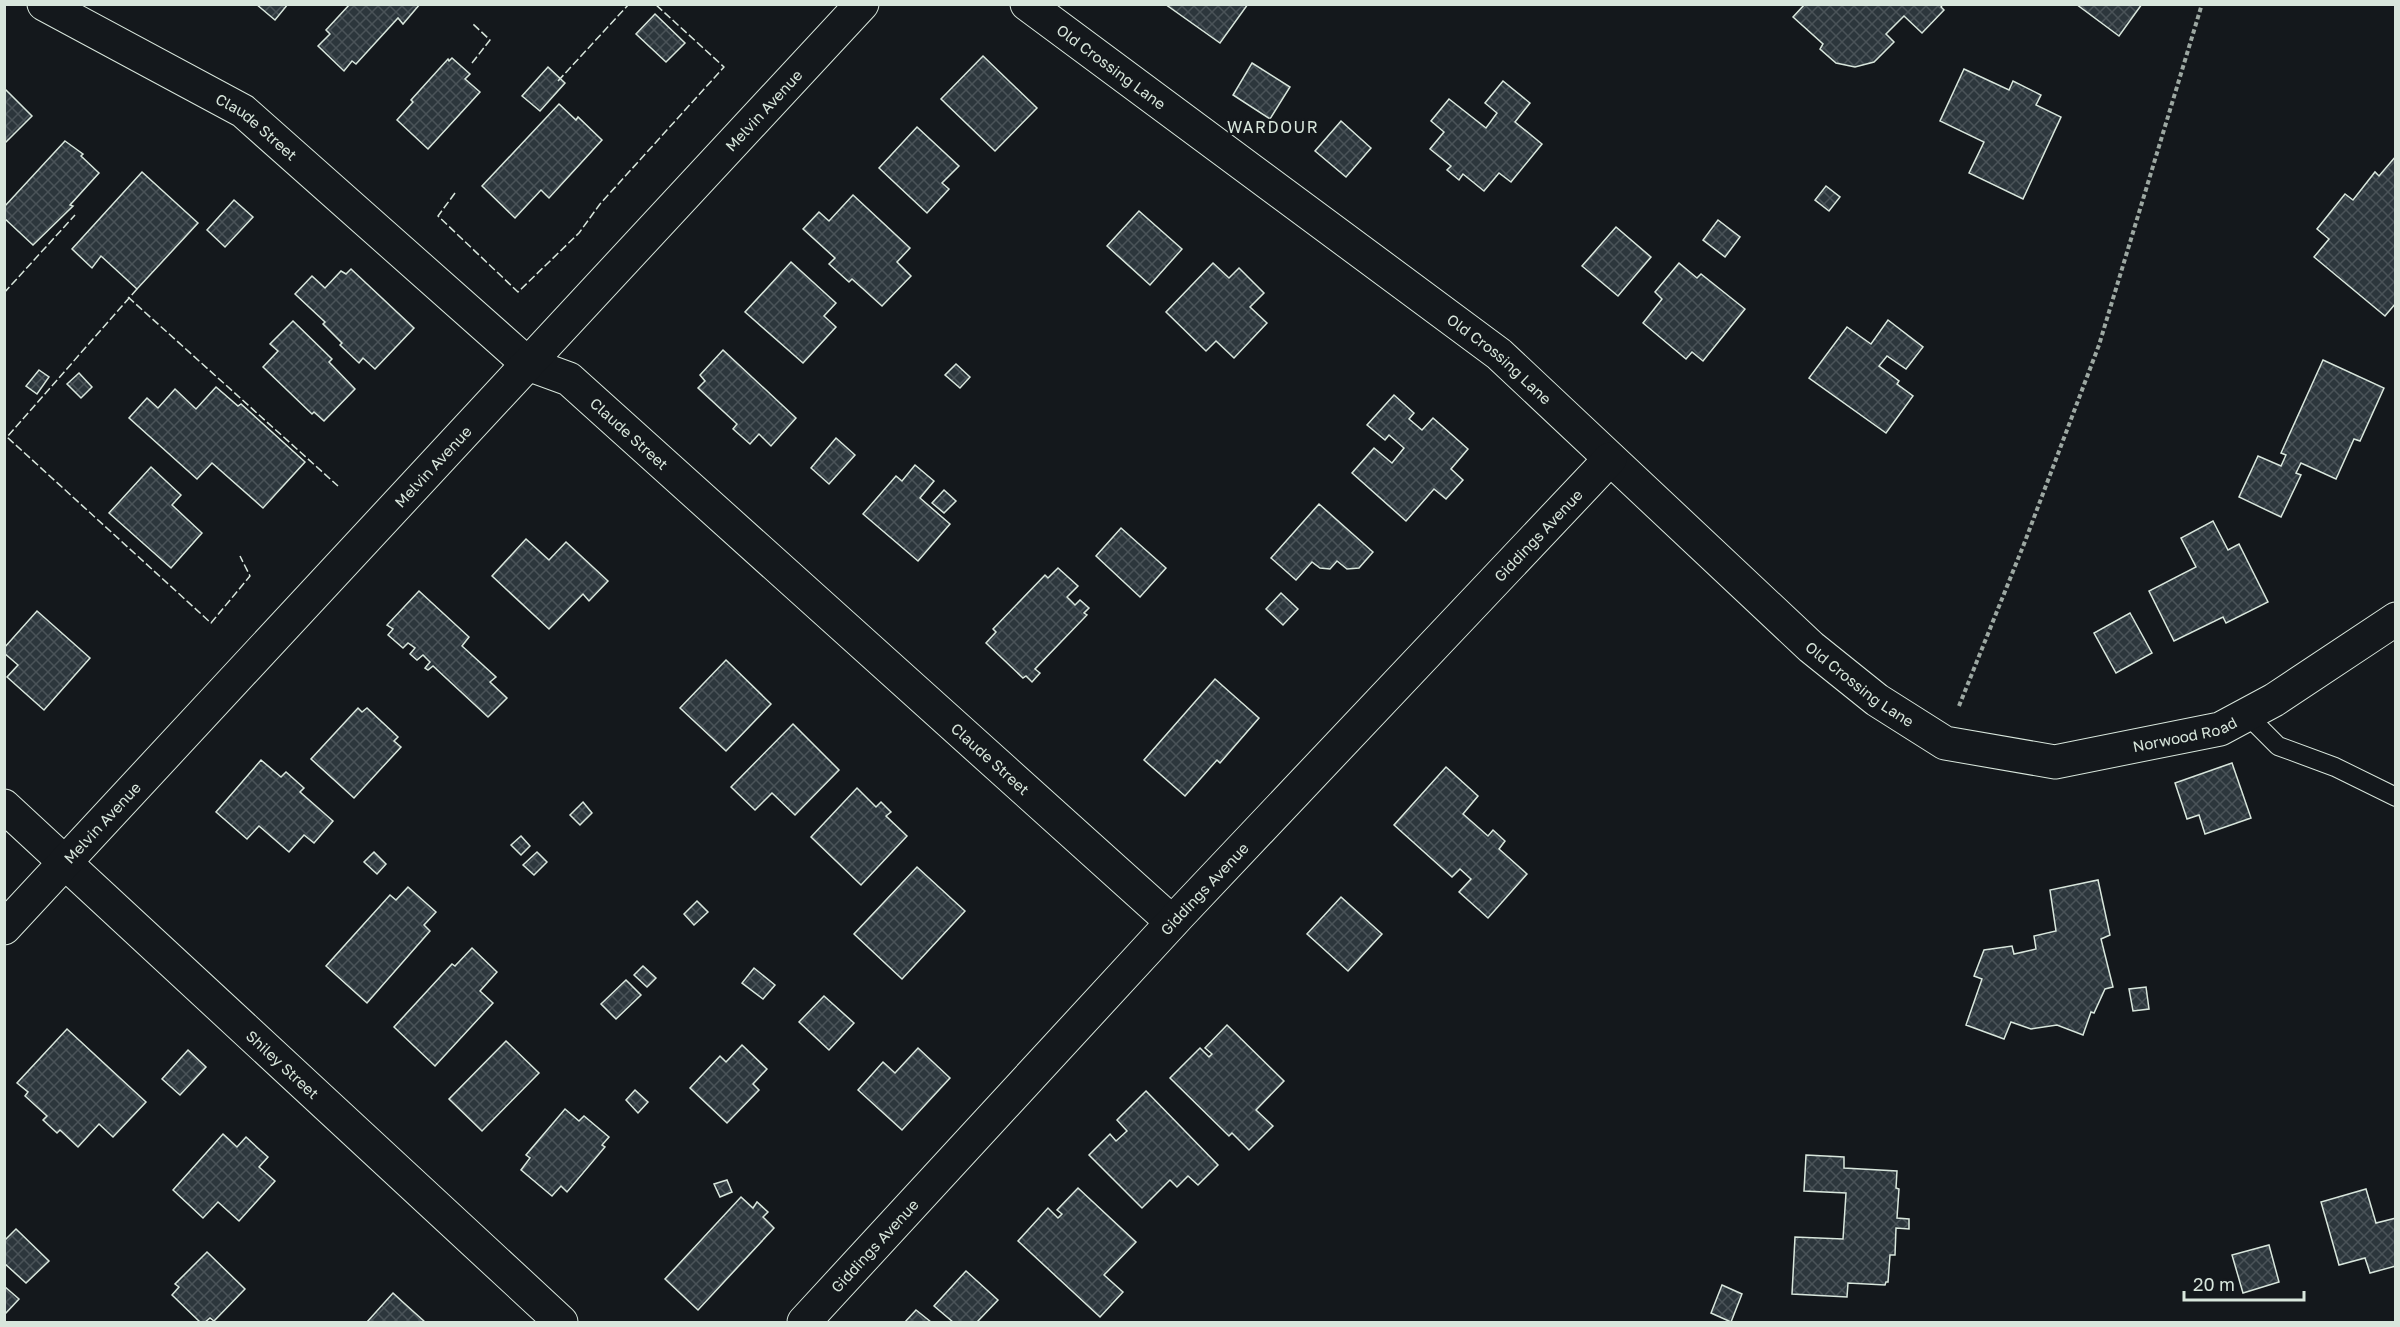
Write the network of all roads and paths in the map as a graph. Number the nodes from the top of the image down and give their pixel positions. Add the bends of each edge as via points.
1 (44, 4) edge
2 (862, 4) edge
3 (1027, 4) edge
4 (2202, 4) edge
5 (528, 364) junction
6 (1610, 459) junction
7 (2396, 619) edge
8 (2247, 714) junction
9 (1945, 743) junction
10 (2396, 797) edge
11 (4, 806) edge
12 (65, 863) junction
13 (1172, 922) junction
14 (4, 928) edge
15 (561, 1323) edge
16 (804, 1323) edge

1 - 5 street, Claude Street via 243,111
2 - 5 street, Melvin Avenue
3 - 6 street, Old Crossing Lane via 1499,354
4 - 9 path via 2099,345
5 - 12 street, Melvin Avenue
5 - 13 street, Claude Street via 569,379
6 - 9 street, Old Crossing Lane via 1811,647 1877,700
6 - 13 street, Giddings Avenue
7 - 8 street, Norwood Road
8 - 9 street, Norwood Road via 2220,729 2055,762
8 - 10 lane via 2278,746 2335,767
11 - 12 street, Shiley Street
12 - 14 street, Melvin Avenue
12 - 15 street, Shiley Street
13 - 16 street, Giddings Avenue

